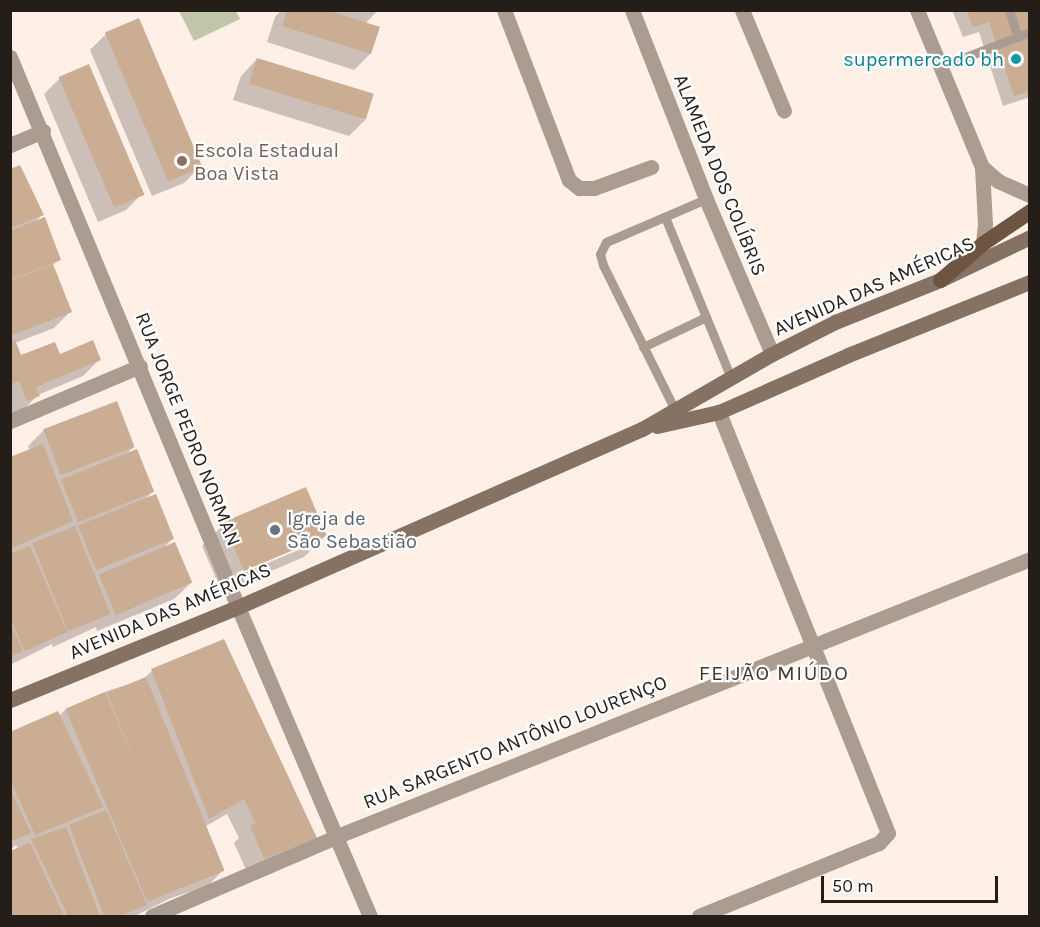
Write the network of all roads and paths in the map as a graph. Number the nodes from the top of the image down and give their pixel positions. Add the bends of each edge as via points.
1 (504, 10) edge
2 (632, 10) edge
3 (742, 10) edge
4 (917, 10) edge
5 (1009, 10) edge
6 (1029, 32) edge
7 (1018, 37) junction
8 (10, 57) edge
9 (940, 67) junction
10 (784, 111) dead end
11 (43, 131) junction
12 (10, 145) edge
13 (651, 167) dead end
14 (982, 167) junction
15 (1029, 195) edge
16 (706, 199) junction
17 (1029, 211) edge
18 (665, 217) junction
19 (1029, 237) edge
20 (983, 243) junction
21 (940, 280) junction
22 (1029, 282) edge
23 (706, 317) junction
24 (643, 347) junction
25 (772, 354) junction
26 (140, 366) junction
27 (731, 378) junction
28 (675, 410) junction
29 (720, 412) junction
30 (10, 421) edge
31 (642, 429) junction
32 (1029, 559) edge
33 (238, 607) junction
34 (811, 645) junction
35 (10, 700) edge
36 (335, 837) junction
37 (152, 916) edge
38 (370, 916) edge
39 (699, 916) edge

1 - 13 street via 569,180 579,188 594,188
2 - 16 street, ALAMEDA DOS COLÍBRIS
3 - 10 street
4 - 9 street
5 - 7 lane
6 - 7 lane
7 - 9 lane
8 - 11 street, RUA JORGE PEDRO NORMAN
9 - 14 street
11 - 12 street
11 - 26 street, RUA JORGE PEDRO NORMAN
14 - 15 street via 998,181
14 - 20 street
16 - 18 lane
16 - 25 street, ALAMEDA DOS COLÍBRIS
17 - 20 main road
18 - 23 lane
18 - 24 lane via 606,242 600,254
19 - 21 main road, AVENIDA DAS AMÉRICAS
20 - 21 main road
21 - 25 main road, AVENIDA DAS AMÉRICAS via 835,322
22 - 29 main road, AVENIDA DAS AMÉRICAS
23 - 24 lane
23 - 27 lane
24 - 28 lane
25 - 27 main road, AVENIDA DAS AMÉRICAS
26 - 30 street
26 - 33 street, RUA JORGE PEDRO NORMAN
27 - 28 main road, AVENIDA DAS AMÉRICAS
28 - 31 main road, AVENIDA DAS AMÉRICAS
29 - 31 main road, AVENIDA DAS AMÉRICAS
29 - 34 street
31 - 33 main road, AVENIDA DAS AMÉRICAS
32 - 34 street, RUA SARGENTO ANTÔNIO LOURENÇO
33 - 35 main road, AVENIDA DAS AMÉRICAS
33 - 36 street, RUA JORGE PEDRO NORMAN
34 - 36 street, RUA SARGENTO ANTÔNIO LOURENÇO
34 - 39 street via 888,833 879,843
36 - 37 street, RUA SARGENTO ANTÔNIO LOURENÇO
36 - 38 street, RUA JORGE PEDRO NORMAN

